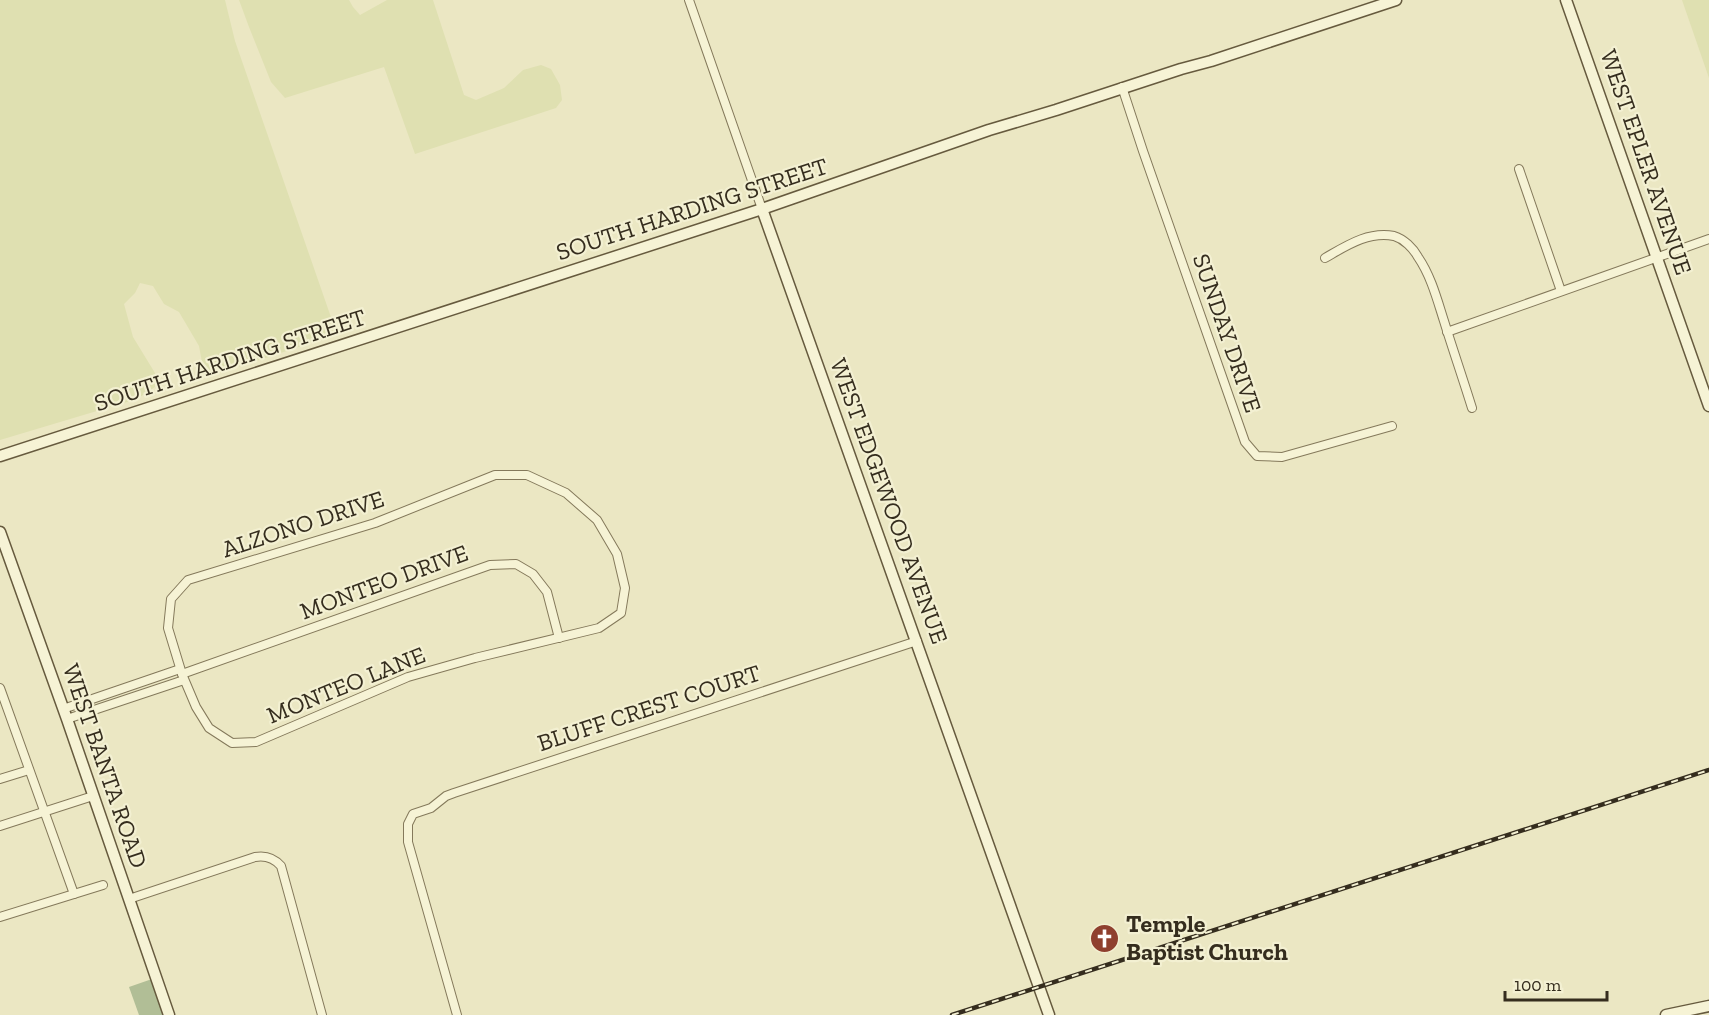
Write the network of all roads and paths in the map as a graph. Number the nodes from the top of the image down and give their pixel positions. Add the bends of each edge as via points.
1 (689, 0) edge
2 (1396, 0) edge
3 (1566, 0) edge
4 (1122, 87) junction
5 (1519, 169) dead end
6 (762, 209) junction
7 (1709, 239) edge
8 (1657, 256) junction
9 (1325, 258) dead end
10 (1561, 291) junction
11 (1447, 332) junction
12 (1709, 406) edge
13 (1472, 408) dead end
14 (1392, 426) dead end
15 (0, 456) edge
16 (527, 475) joint
17 (0, 532) edge
18 (559, 638) junction
19 (917, 641) junction
20 (182, 674) junction
21 (1, 692) edge
22 (65, 714) junction
23 (29, 770) junction
24 (0, 779) edge
25 (93, 796) junction
26 (45, 810) junction
27 (0, 826) edge
28 (103, 885) dead end
29 (74, 894) junction
30 (129, 899) junction
31 (0, 917) edge
32 (1709, 1006) edge
33 (169, 1015) edge
34 (322, 1015) edge
35 (457, 1015) edge
36 (1049, 1015) edge
37 (1666, 1015) edge

1 - 6 street, WEST EDGEWOOD AVENUE
2 - 4 street, SOUTH HARDING STREET
3 - 8 street, WEST EPLER AVENUE
4 - 6 street, SOUTH HARDING STREET
4 - 14 street, SUNDAY DRIVE via 1245,442 1257,456 1282,457
5 - 10 street
6 - 15 street, SOUTH HARDING STREET
6 - 19 street, WEST EDGEWOOD AVENUE
7 - 8 street
8 - 10 street
8 - 12 street, WEST EPLER AVENUE
9 - 11 street via 1366,237 1395,237 1404,241 1420,258
10 - 11 street
11 - 13 street
16 - 18 street, MONTEO LANE via 566,493 597,520 617,554 625,588 621,613 599,628
16 - 20 street, ALZONO DRIVE via 495,476 375,523 188,580 171,599 168,628
17 - 22 street, WEST BANTA ROAD
18 - 20 street, MONTEO LANE via 408,677 256,742 232,743 209,728
18 - 20 street, MONTEO DRIVE via 547,592 533,574 516,564 490,565
19 - 35 street, BLUFF CREST COURT via 454,793 413,814 407,830 408,842
19 - 36 street, WEST EDGEWOOD AVENUE
20 - 22 street, MONTEO DRIVE
21 - 23 street
22 - 25 street, WEST BANTA ROAD
23 - 24 street
23 - 26 street
25 - 26 street
25 - 30 street, WEST BANTA ROAD
26 - 27 street
26 - 29 street
28 - 29 street
29 - 31 street
30 - 33 street, WEST BANTA ROAD
30 - 34 street via 255,857 272,858 281,866
32 - 37 street

